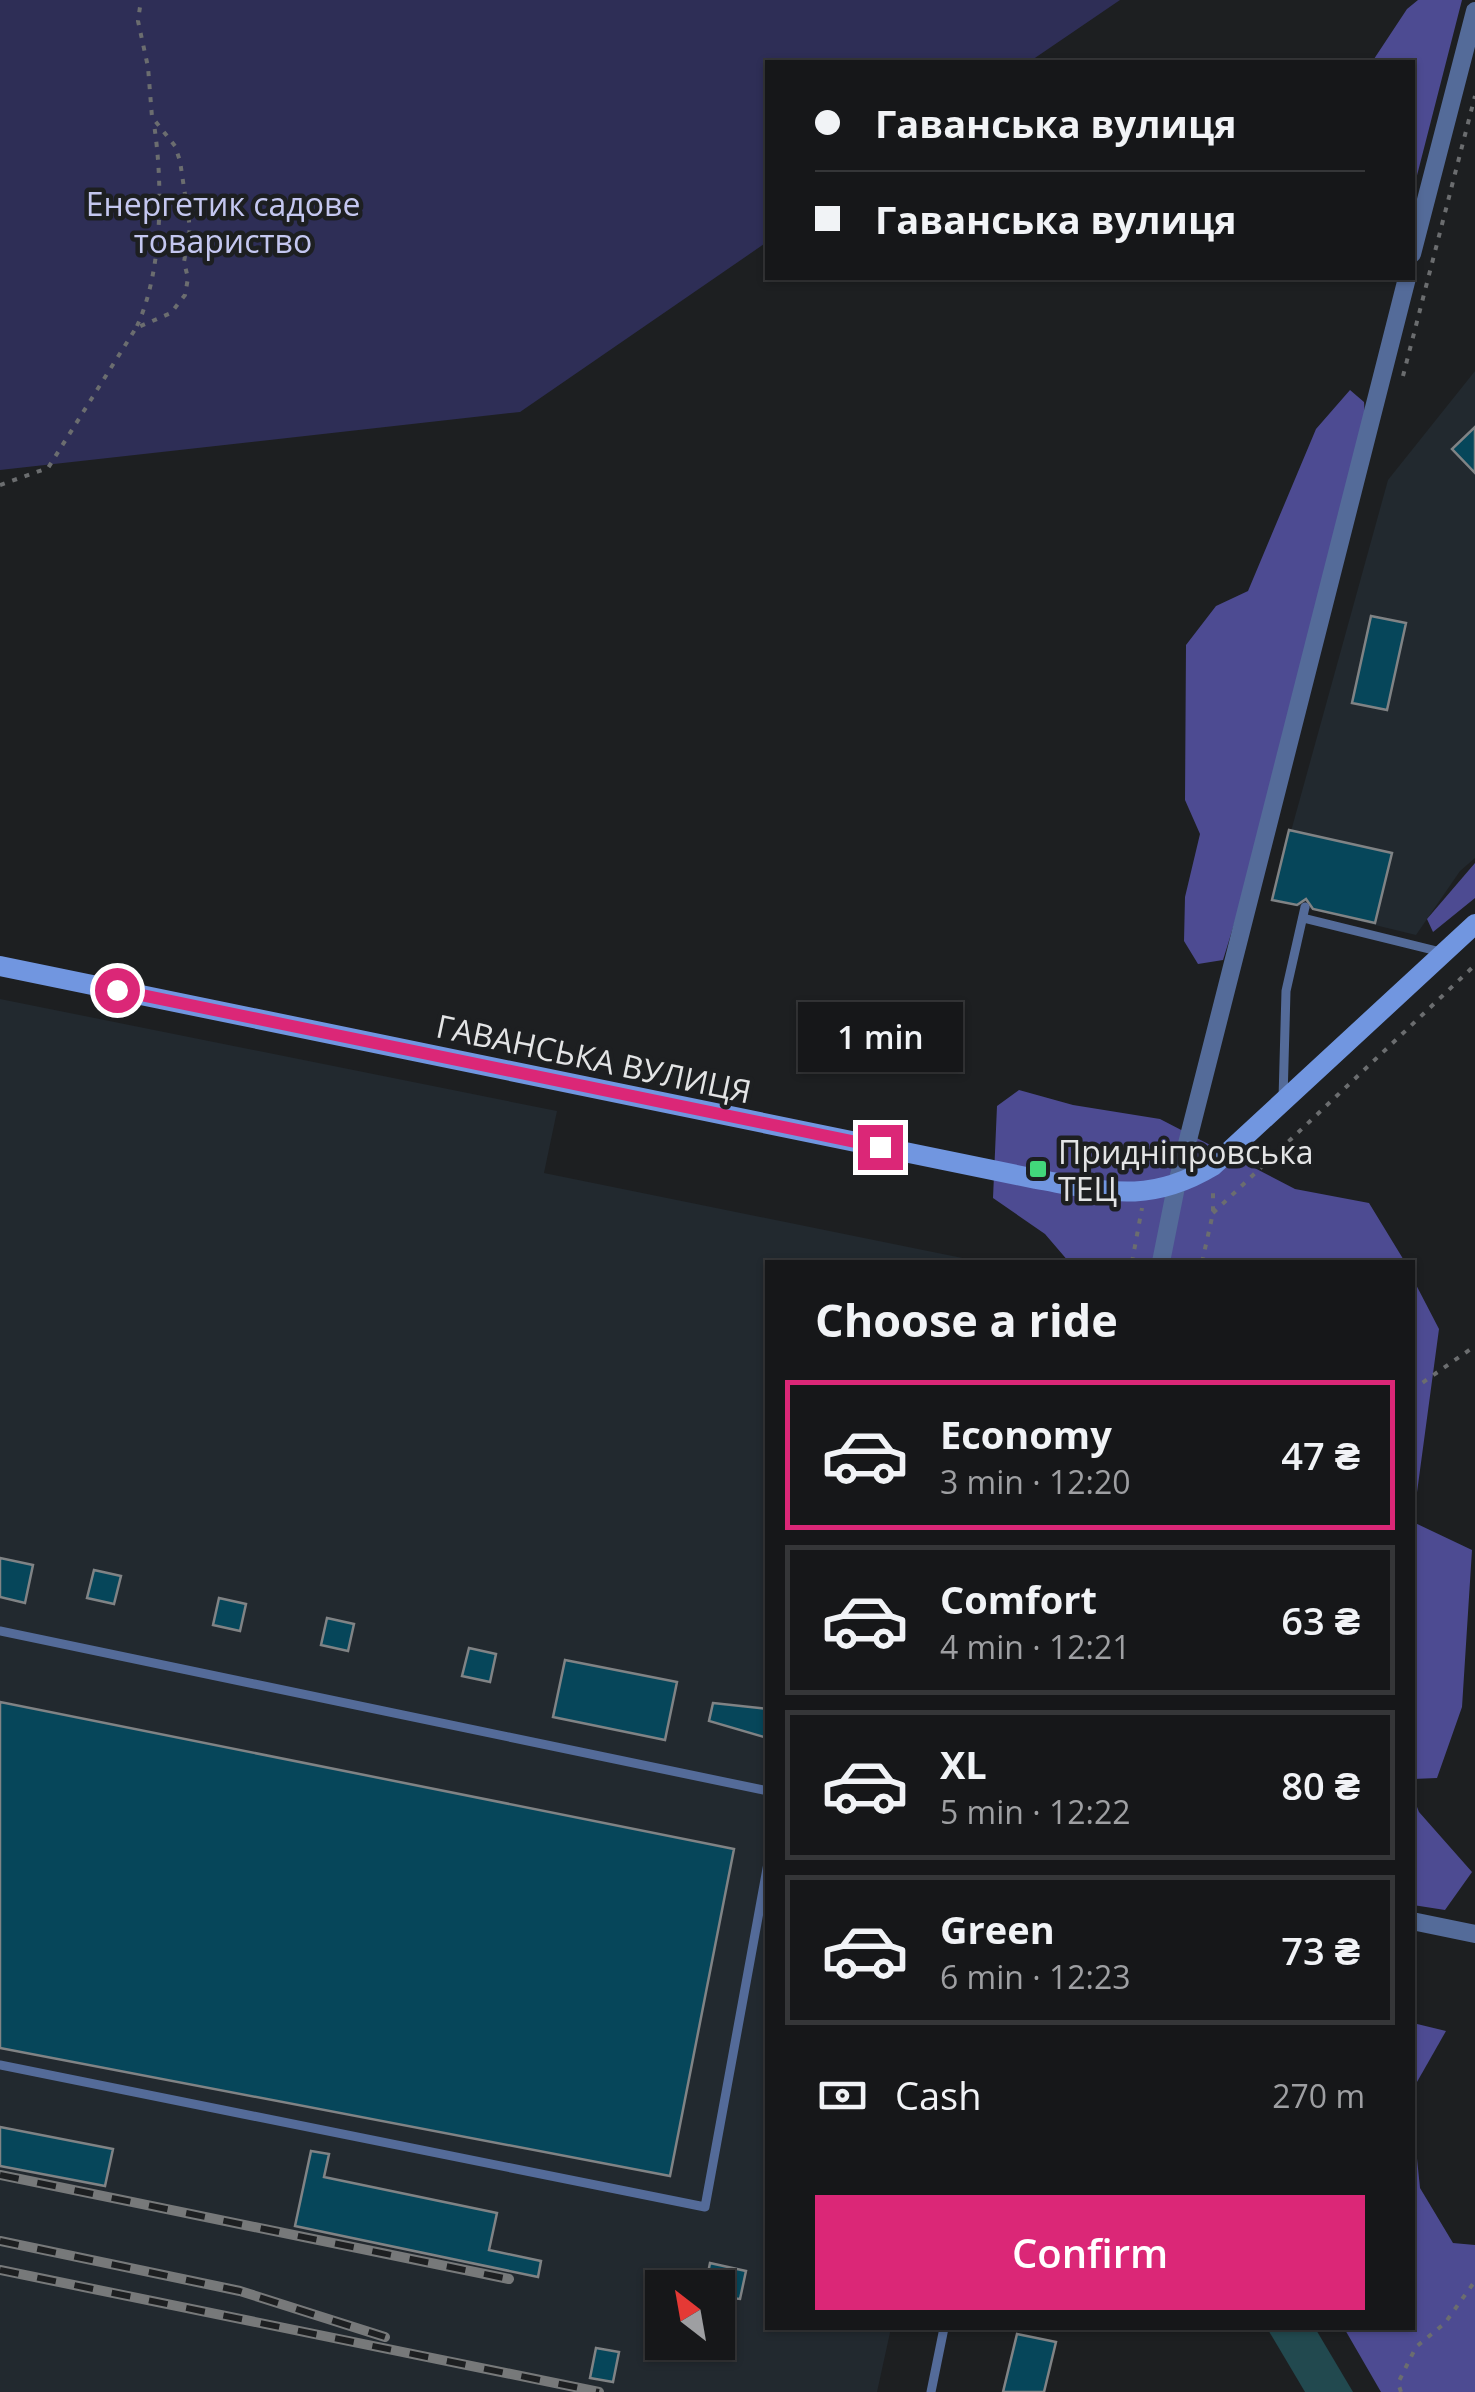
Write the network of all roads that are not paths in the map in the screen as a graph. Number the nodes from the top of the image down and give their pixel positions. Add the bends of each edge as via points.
1 (1475, 10) edge
2 (1415, 242) edge
3 (1405, 280) edge
4 (1471, 933) edge
5 (1444, 953) junction
6 (0, 966) edge
7 (1283, 1102) junction
8 (1176, 1186) junction
9 (1161, 1260) edge
10 (0, 1631) edge
11 (765, 1790) edge
12 (765, 1879) edge
13 (1415, 1922) edge
14 (1475, 1934) edge
15 (0, 2065) edge
16 (944, 2330) edge
17 (931, 2392) edge

1 - 2 street
3 - 8 street
4 - 5 street, ГАВАНСЬКА ВУЛИЦЯ
5 - 7 street, ГАВАНСЬКА ВУЛИЦЯ
5 - 7 lane via 1304,912 1286,991
6 - 8 street, ГАВАНСЬКА ВУЛИЦЯ via 1036,1179 1119,1194
7 - 8 street, ГАВАНСЬКА ВУЛИЦЯ via 1213,1166
8 - 9 street
10 - 11 lane
12 - 15 lane via 705,2206
13 - 14 street
16 - 17 lane

